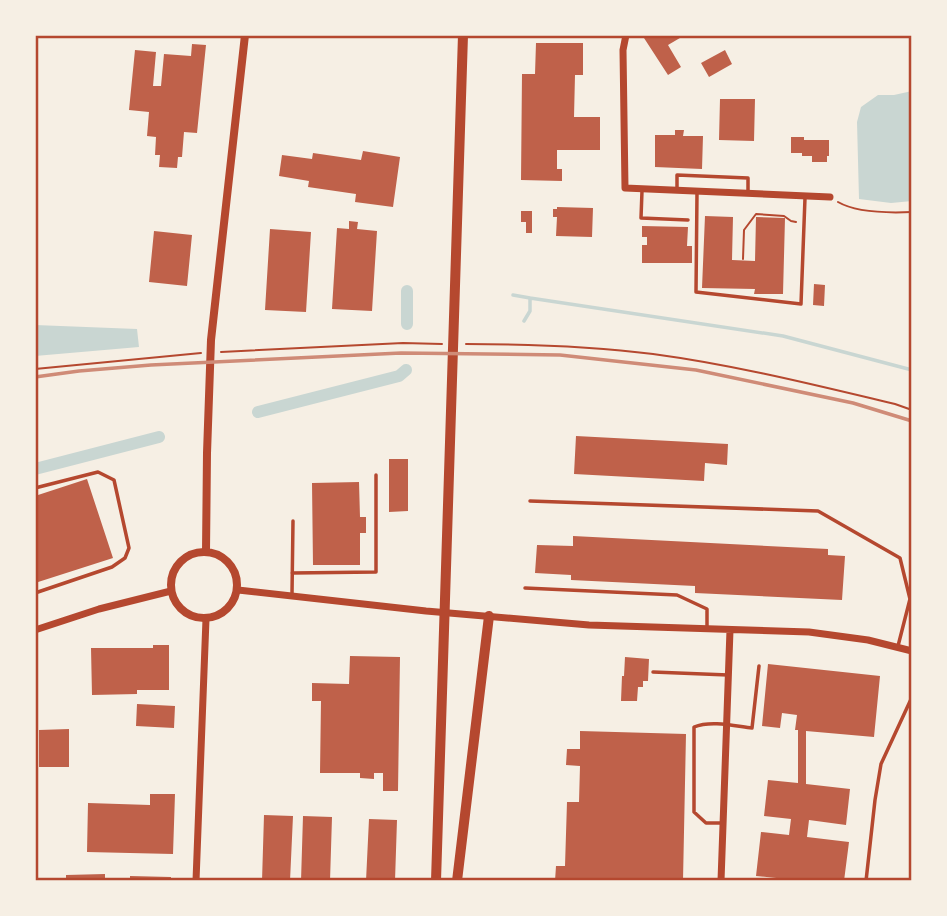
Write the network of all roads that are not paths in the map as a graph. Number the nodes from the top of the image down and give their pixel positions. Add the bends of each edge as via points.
1 (246, 35) edge
2 (463, 35) edge
3 (626, 35) edge
4 (642, 188) junction
5 (677, 190) junction
6 (697, 191) junction
7 (748, 193) junction
8 (805, 195) junction
9 (830, 197) road end
10 (688, 220) dead end
11 (376, 475) dead end
12 (35, 488) edge
13 (530, 501) dead end
14 (293, 521) dead end
15 (206, 552) junction
16 (292, 573) junction
17 (525, 588) dead end
18 (238, 590) junction
19 (171, 591) junction
20 (35, 593) edge
21 (292, 596) junction
22 (489, 616) junction
23 (206, 619) junction
24 (707, 629) junction
25 (35, 630) edge
26 (730, 630) junction
27 (898, 648) junction
28 (912, 651) edge
29 (759, 666) dead end
30 (653, 672) dead end
31 (728, 675) junction
32 (912, 697) edge
33 (726, 725) junction
34 (723, 823) junction
35 (196, 881) edge
36 (436, 881) edge
37 (457, 881) edge
38 (721, 881) edge
39 (730, 881) edge
40 (866, 881) edge

1 - 15 street via 211,340
2 - 36 main road
3 - 4 street via 625,188
4 - 5 street
4 - 10 lane via 641,218
5 - 6 street
5 - 7 lane via 677,175 748,178
6 - 7 street
6 - 8 lane via 696,292 802,304
7 - 8 street
8 - 9 street
11 - 16 lane via 376,572
12 - 20 lane via 98,472 114,480 129,548 112,568
13 - 27 lane via 818,511 900,558 910,599
14 - 16 lane
15 - 18 street via 227,560
15 - 19 street via 179,563
16 - 21 lane
17 - 24 lane via 677,595 707,609
18 - 21 street
18 - 23 street via 227,610
19 - 23 street via 188,615
19 - 25 street
21 - 22 street
22 - 24 street
22 - 37 main road
23 - 35 street
24 - 26 street
26 - 27 street via 809,632
26 - 31 street
27 - 28 street
29 - 33 lane via 752,728
30 - 31 lane
31 - 33 street
32 - 40 lane via 881,764
33 - 34 street
33 - 34 lane via 694,727 694,812 706,823
34 - 38 street
38 - 39 lane

